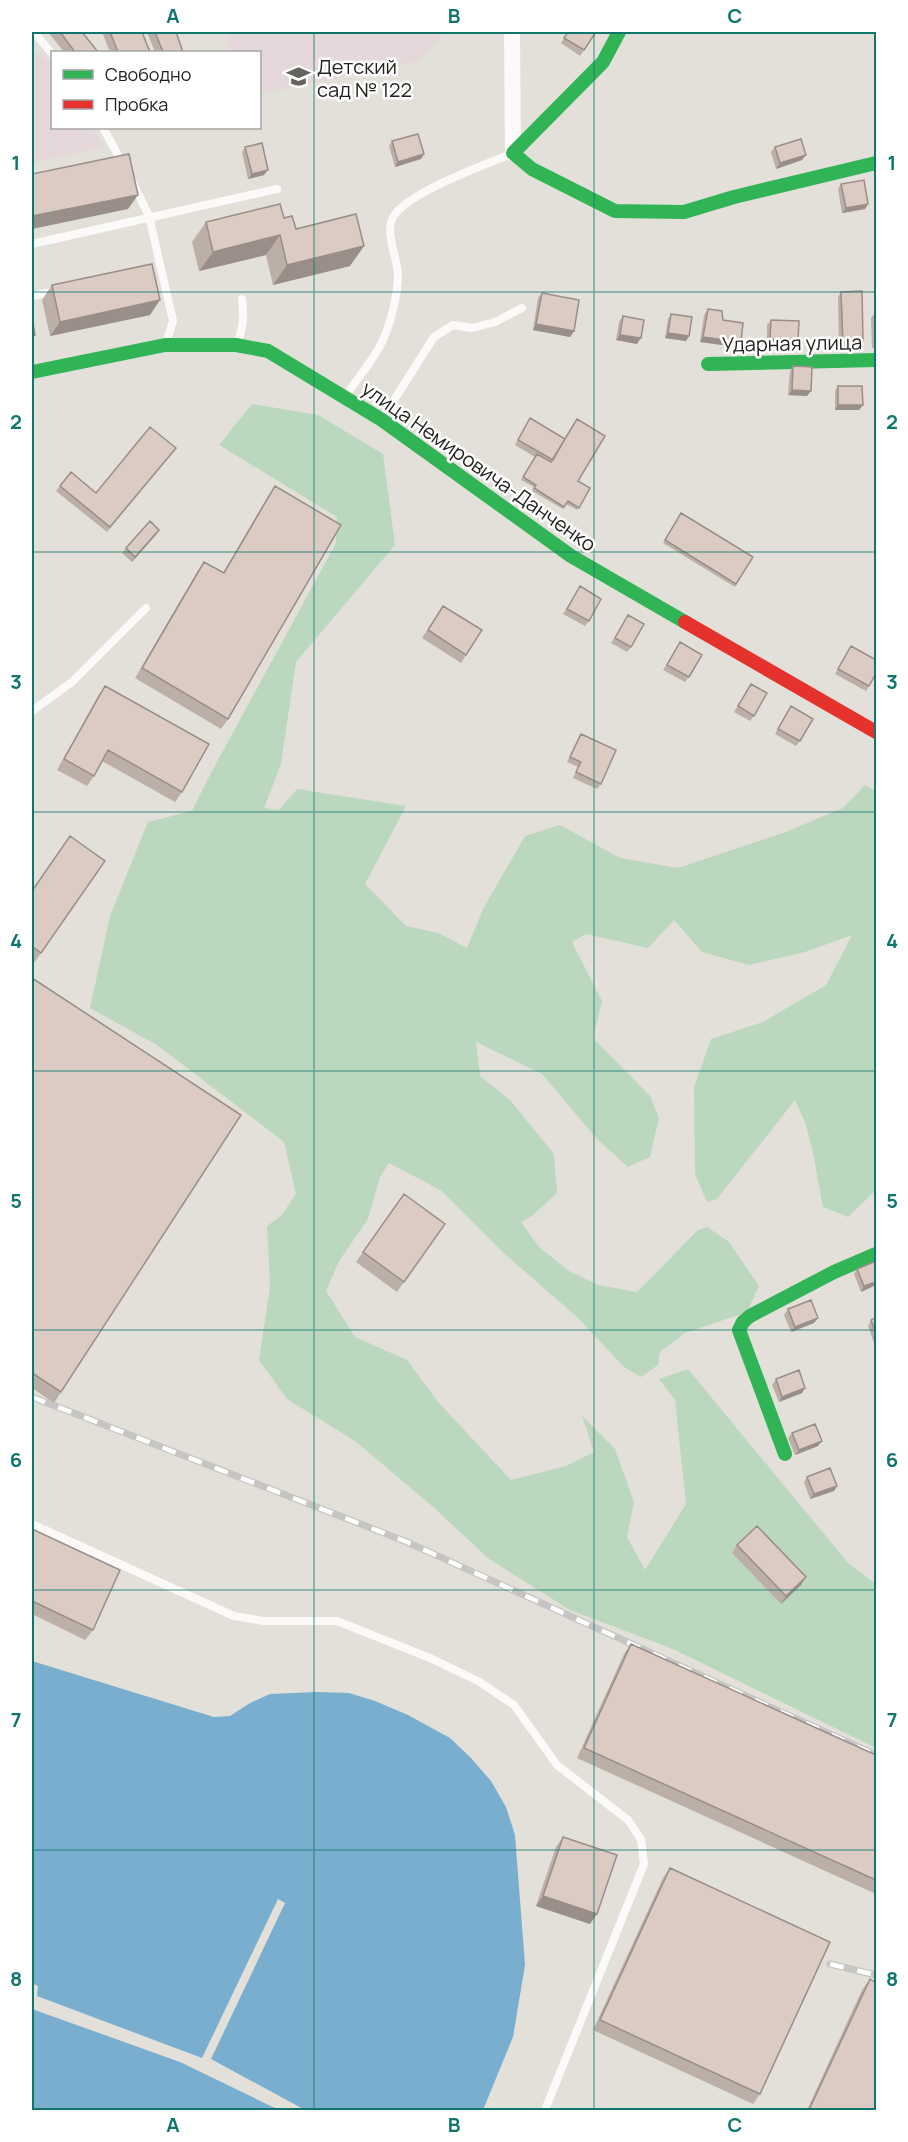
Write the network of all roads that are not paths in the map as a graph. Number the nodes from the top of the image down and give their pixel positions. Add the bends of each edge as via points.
1 (34, 32) edge
2 (512, 32) edge
3 (620, 32) edge
4 (51, 53) edge
5 (104, 129) edge
6 (513, 153) junction
7 (876, 163) edge
8 (277, 189) dead end
9 (149, 216) junction
10 (32, 244) edge
11 (162, 267) junction
12 (151, 269) edge
13 (64, 289) edge
14 (32, 296) edge
15 (242, 299) dead end
16 (522, 308) dead end
17 (165, 345) junction
18 (236, 345) junction
19 (876, 360) edge
20 (708, 364) dead end
21 (32, 372) edge
22 (344, 397) junction
23 (382, 420) junction
24 (146, 608) dead end
25 (32, 711) edge
26 (876, 732) edge
27 (876, 1254) edge
28 (785, 1454) dead end
29 (32, 1524) edge
30 (546, 2110) edge

1 - 4 lane
2 - 6 street
3 - 6 street via 603,62
5 - 9 lane
6 - 7 street via 532,169 615,211 684,212
6 - 22 lane via 415,197 391,220 399,276 390,318 383,340
8 - 9 lane
9 - 10 lane
9 - 11 lane
11 - 12 lane
11 - 17 lane via 173,321
13 - 14 lane
15 - 18 lane via 242,333
16 - 23 lane via 472,328 453,325 434,337
17 - 18 street, улица Немировича-Данченко
17 - 21 street, улица Немировича-Данченко
18 - 22 street, улица Немировича-Данченко via 268,351
19 - 20 street, Ударная улица
22 - 23 street, улица Немировича-Данченко
23 - 26 street, улица Немировича-Данченко via 571,556
24 - 25 lane via 72,682
27 - 28 street via 750,1316 739,1330
29 - 30 lane via 234,1616 263,1621 337,1622 478,1681 514,1705 557,1765 628,1820 641,1839 644,1864

